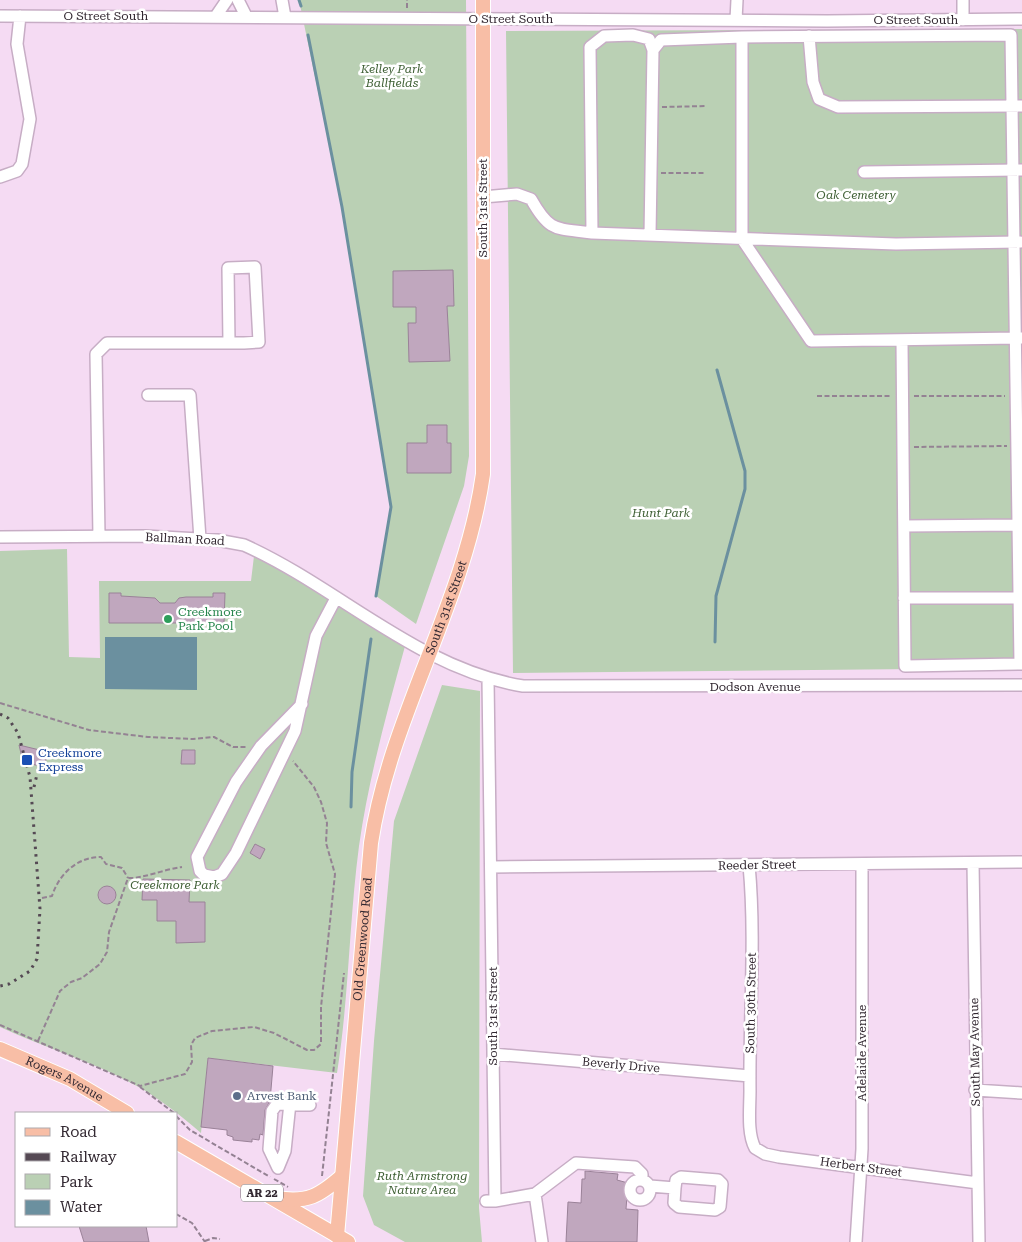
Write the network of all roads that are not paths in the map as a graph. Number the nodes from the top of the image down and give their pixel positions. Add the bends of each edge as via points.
1 (227, 0) edge
2 (238, 0) edge
3 (282, 0) edge
4 (483, 0) edge
5 (737, 0) edge
6 (963, 0) edge
7 (0, 16) edge
8 (20, 16) junction
9 (216, 16) junction
10 (246, 16) junction
11 (285, 17) junction
12 (483, 19) junction
13 (1022, 19) edge
14 (736, 20) junction
15 (963, 20) junction
16 (810, 36) junction
17 (742, 37) junction
18 (653, 50) junction
19 (1017, 106) edge
20 (1018, 170) edge
21 (864, 172) dead end
22 (0, 177) edge
23 (483, 197) junction
24 (592, 233) junction
25 (650, 235) junction
26 (742, 239) junction
27 (1018, 242) edge
28 (1019, 338) edge
29 (902, 341) junction
30 (229, 343) junction
31 (148, 396) dead end
32 (1020, 525) edge
33 (904, 526) junction
34 (99, 536) junction
35 (0, 537) edge
36 (200, 539) junction
37 (336, 598) junction
38 (904, 598) junction
39 (1021, 598) edge
40 (430, 653) junction
41 (1021, 664) edge
42 (488, 679) junction
43 (1022, 685) edge
44 (302, 704) junction
45 (1022, 862) edge
46 (973, 863) junction
47 (862, 864) junction
48 (749, 865) junction
49 (492, 867) junction
50 (0, 1049) edge
51 (493, 1054) junction
52 (750, 1076) junction
53 (975, 1090) junction
54 (1022, 1092) edge
55 (285, 1103) junction
56 (310, 1106) dead end
57 (125, 1112) edge
58 (752, 1141) joint
59 (178, 1143) edge
60 (859, 1167) junction
61 (342, 1176) junction
62 (978, 1183) junction
63 (675, 1188) junction
64 (535, 1194) junction
65 (267, 1196) junction
66 (341, 1240) edge
67 (542, 1242) edge
68 (856, 1242) edge
69 (979, 1242) edge

1 - 9 street
2 - 10 street
3 - 11 street
4 - 12 main road, South 31st Street
5 - 14 street
6 - 15 street
7 - 8 street, O Street South
8 - 9 street, O Street South
8 - 22 street via 17,44 30,119 22,164 17,171
9 - 10 street, O Street South
10 - 11 street, O Street South
11 - 12 street, O Street South
12 - 14 street, O Street South
12 - 23 main road, South 31st Street
13 - 15 street, O Street South
14 - 15 street, O Street South
16 - 17 street
16 - 19 street via 813,82 819,99 838,107
16 - 19 street via 1011,35
17 - 18 street via 661,40
17 - 26 street
18 - 24 street via 648,39 633,35 604,36 590,47
18 - 25 street
19 - 20 street
20 - 21 street
20 - 27 street
23 - 24 street via 517,194 531,199 540,216 551,227
23 - 40 main road, South 31st Street via 482,474 471,540
24 - 25 street
25 - 26 street
26 - 27 street via 896,244
26 - 29 street via 810,341
27 - 28 street
28 - 29 street
28 - 32 street
29 - 33 street
30 - 30 street via 259,342 255,267 228,268
30 - 34 street via 107,343 96,354
31 - 36 street via 190,395
32 - 33 street
32 - 39 street
33 - 38 street
34 - 35 street, Ballman Road
34 - 36 street, Ballman Road
36 - 37 street, Ballman Road via 244,545
37 - 40 street, Ballman Road
37 - 44 street via 316,636
38 - 39 street
38 - 41 street via 905,666
39 - 41 street
40 - 42 street, South 31st Street
40 - 61 main road, Old Greenwood Road via 389,761 375,815
42 - 43 street, Dodson Avenue via 537,687
42 - 49 street, South 31st Street
44 - 44 street via 285,756 236,853 222,874 214,877 204,875 197,867 196,856 236,782 261,746
45 - 46 street, Reeder Street
46 - 47 street, Reeder Street
46 - 53 street, South May Avenue
47 - 48 street, Reeder Street
47 - 60 street, Adelaide Avenue via 862,1149
48 - 49 street, Reeder Street
48 - 52 street, South 30th Street via 752,919
49 - 51 street, South 31st Street
50 - 57 main road, Rogers Avenue via 70,1079
51 - 52 street, Beverly Drive
51 - 64 street, South 31st Street via 490,1201
52 - 58 street, South 30th Street
53 - 54 street
53 - 62 street, South May Avenue
55 - 55 street via 272,1111 269,1149 278,1168 285,1151
55 - 56 street
58 - 60 street, Herbert Street via 755,1148 765,1154
59 - 65 main road, AR 22
60 - 62 street, Herbert Street
60 - 68 street, Adelaide Avenue
61 - 65 main road via 323,1192 308,1199
61 - 66 main road, Old Greenwood Road
62 - 69 street, South May Avenue
63 - 63 street via 676,1180 681,1177 718,1180 722,1184 720,1206 715,1210 679,1207 674,1203
63 - 64 street via 646,1183 635,1167 576,1163
64 - 67 street
65 - 66 main road, AR 22

